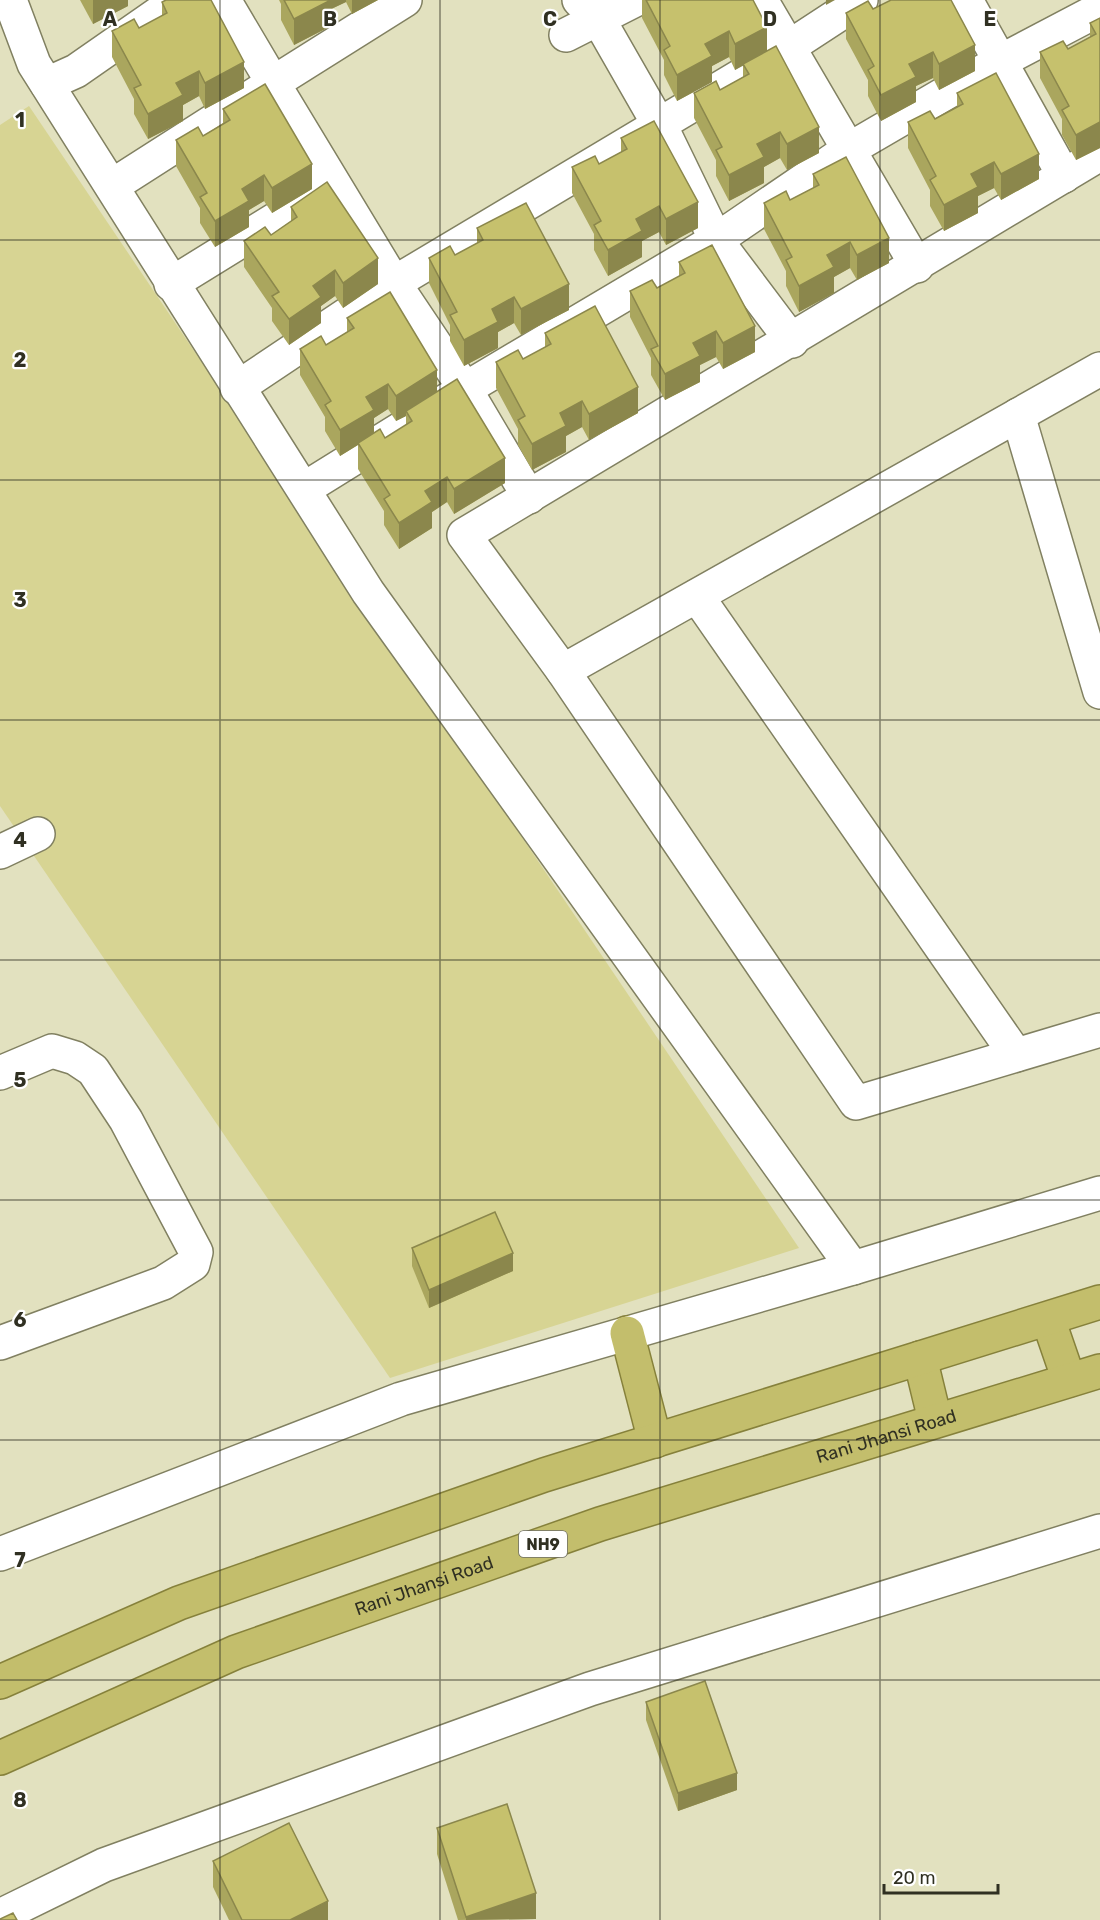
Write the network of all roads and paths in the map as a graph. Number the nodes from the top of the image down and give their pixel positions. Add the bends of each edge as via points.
1 (10, 0) edge
2 (178, 0) edge
3 (224, 0) edge
4 (405, 0) edge
5 (635, 0) edge
6 (761, 0) edge
7 (861, 0) edge
8 (966, 0) edge
9 (1100, 9) edge
10 (589, 10) edge
11 (566, 35) dead end
12 (789, 47) junction
13 (999, 62) junction
14 (273, 83) junction
15 (47, 84) junction
16 (658, 125) junction
17 (848, 150) junction
18 (1100, 154) edge
19 (1064, 176) junction
20 (335, 183) junction
21 (112, 186) junction
22 (716, 240) junction
23 (917, 266) junction
24 (171, 284) junction
25 (394, 284) junction
26 (792, 341) junction
27 (1100, 369) edge
28 (237, 388) junction
29 (465, 389) junction
30 (1018, 415) junction
31 (303, 489) junction
32 (529, 497) junction
33 (697, 596) junction
34 (562, 671) junction
35 (1100, 692) edge
36 (38, 834) dead end
37 (0, 852) edge
38 (1100, 1030) edge
39 (1016, 1055) junction
40 (0, 1073) edge
41 (1100, 1193) edge
42 (853, 1268) junction
43 (1100, 1302) edge
44 (1048, 1319) junction
45 (627, 1333) junction
46 (0, 1343) edge
47 (920, 1358) junction
48 (1100, 1371) edge
49 (1069, 1380) junction
50 (935, 1420) junction
51 (655, 1441) junction
52 (1100, 1531) edge
53 (0, 1554) edge
54 (0, 1682) edge
55 (0, 1758) edge
56 (0, 1916) edge

1 - 15 street via 34,64
2 - 15 street via 76,70
3 - 14 street
4 - 14 street
5 - 10 street
6 - 12 street
7 - 12 street
8 - 13 street
9 - 13 street
10 - 11 street
10 - 16 street
12 - 16 street
12 - 17 street
13 - 17 street
13 - 19 street
14 - 20 street
14 - 21 street
15 - 21 street
16 - 22 street
16 - 25 street
17 - 22 street
17 - 23 street
18 - 19 street
19 - 23 street
20 - 24 street
20 - 25 street
21 - 24 street
22 - 26 street
22 - 29 street
23 - 26 street
24 - 28 street
25 - 28 street
25 - 29 street
26 - 32 street
27 - 30 street
28 - 31 street
29 - 31 street
29 - 32 street
30 - 33 street
30 - 35 street
31 - 42 street via 368,592
32 - 34 street via 464,535
33 - 34 street
33 - 39 street
34 - 39 street via 856,1102
36 - 37 street
38 - 39 street
40 - 46 street via 52,1052 75,1058 93,1070 126,1120 196,1252 193,1264 163,1284
41 - 42 street
42 - 45 street
43 - 44 highway
44 - 47 highway
44 - 49 highway
45 - 51 highway
45 - 53 street via 400,1399
47 - 50 highway
47 - 51 highway
48 - 49 highway, Rani Jhansi Road / NH9
49 - 50 highway, Rani Jhansi Road / NH9
50 - 55 highway, Rani Jhansi Road / NH9 via 600,1524 236,1652
51 - 54 highway via 544,1475 179,1603
52 - 56 street via 590,1689 104,1865

